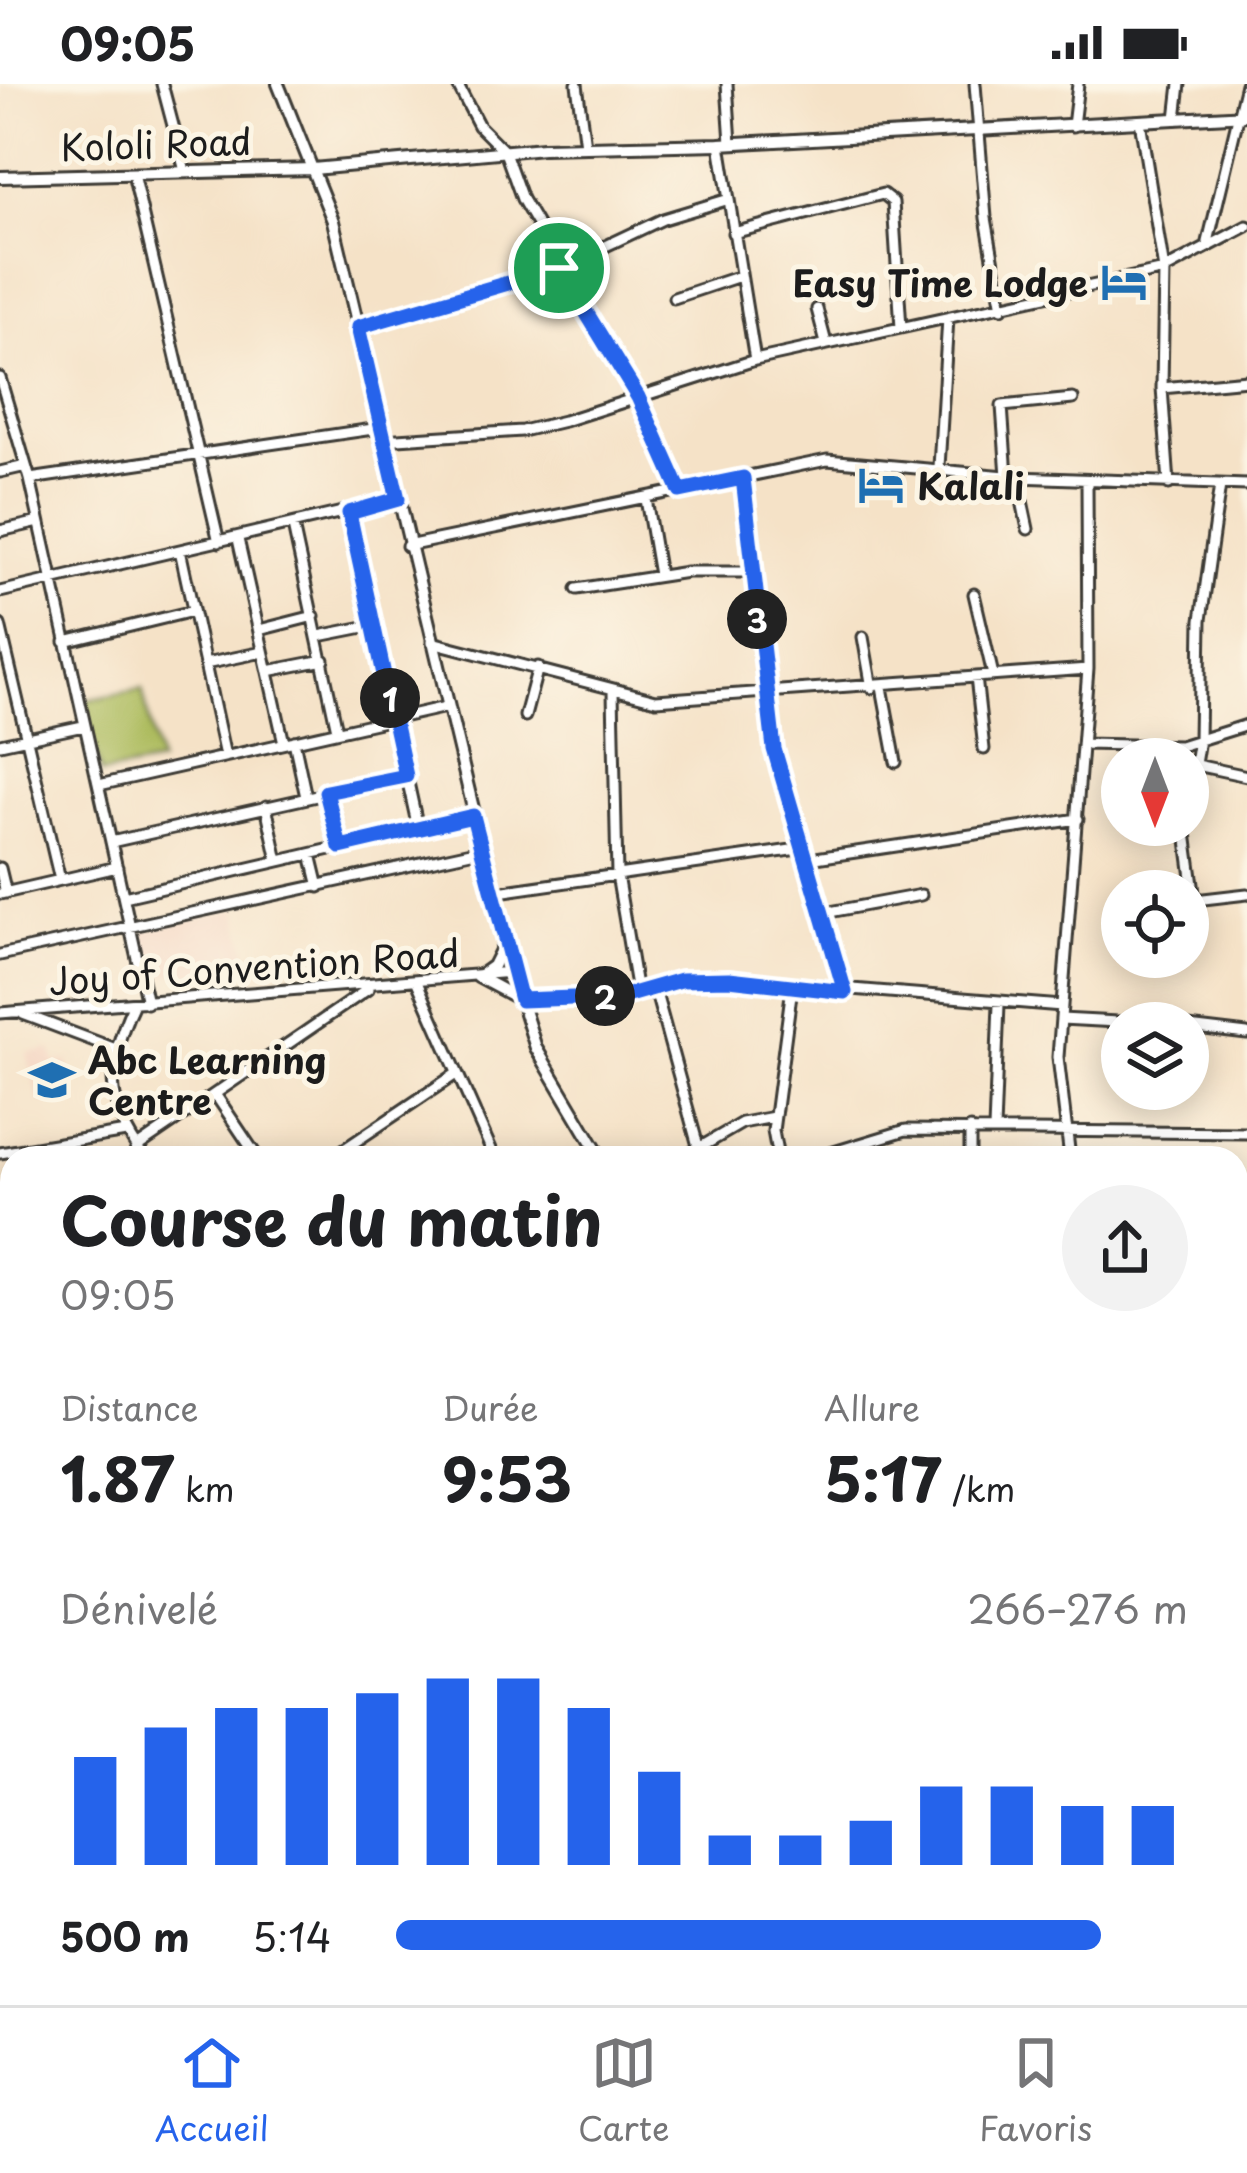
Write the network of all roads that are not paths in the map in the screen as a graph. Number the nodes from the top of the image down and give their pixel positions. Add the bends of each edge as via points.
1 (162, 84) edge
2 (278, 84) edge
3 (457, 84) edge
4 (577, 84) edge
5 (727, 84) edge
6 (976, 84) edge
7 (1078, 84) edge
8 (1180, 84) edge
9 (1246, 84) edge
10 (1242, 116) edge
11 (1176, 119) junction
12 (1140, 121) junction
13 (1073, 126) junction
14 (978, 131) junction
15 (726, 144) junction
16 (585, 146) junction
17 (506, 152) junction
18 (313, 169) junction
19 (185, 171) junction
20 (133, 174) junction
21 (0, 177) edge
22 (725, 200) junction
23 (1247, 226) edge
24 (733, 233) junction
25 (1208, 243) junction
26 (559, 268) junction
27 (1164, 270) junction
28 (740, 276) junction
29 (674, 298) dead end
30 (1002, 308) junction
31 (817, 309) dead end
32 (948, 318) junction
33 (358, 327) junction
34 (901, 328) junction
35 (826, 343) junction
36 (755, 360) junction
37 (0, 378) edge
38 (1247, 380) edge
39 (1162, 388) junction
40 (638, 397) junction
41 (1073, 399) dead end
42 (4, 413) edge
43 (381, 434) junction
44 (200, 456) junction
45 (26, 466) junction
46 (939, 467) junction
47 (0, 472) edge
48 (1012, 476) junction
49 (743, 478) junction
50 (30, 479) junction
51 (1088, 481) junction
52 (1168, 484) junction
53 (1220, 485) junction
54 (1247, 485) edge
55 (680, 491) junction
56 (398, 499) junction
57 (646, 499) junction
58 (349, 513) junction
59 (40, 522) junction
60 (293, 526) junction
61 (1028, 529) dead end
62 (0, 531) edge
63 (238, 539) junction
64 (219, 542) junction
65 (406, 546) junction
66 (180, 550) junction
67 (751, 572) junction
68 (658, 575) junction
69 (52, 580) junction
70 (577, 589) dead end
71 (0, 592) edge
72 (974, 594) dead end
73 (193, 610) junction
74 (314, 616) junction
75 (374, 625) junction
76 (0, 626) edge
77 (259, 630) junction
78 (319, 636) junction
79 (863, 638) dead end
80 (65, 641) junction
81 (432, 641) junction
82 (263, 652) junction
83 (324, 660) junction
84 (205, 664) junction
85 (538, 667) junction
86 (1088, 669) junction
87 (268, 671) junction
88 (6, 674) edge
89 (993, 675) junction
90 (976, 677) junction
91 (877, 687) junction
92 (613, 692) junction
93 (767, 696) junction
94 (446, 707) junction
95 (525, 716) dead end
96 (394, 717) junction
97 (1247, 725) edge
98 (83, 726) junction
99 (337, 730) junction
100 (1199, 738) edge
101 (1202, 738) edge
102 (26, 740) junction
103 (289, 742) junction
104 (0, 744) edge
105 (1083, 744) junction
106 (1101, 744) edge
107 (984, 749) dead end
108 (225, 756) junction
109 (896, 762) dead end
110 (1209, 768) edge
111 (406, 776) junction
112 (1247, 776) edge
113 (99, 785) junction
114 (326, 792) junction
115 (306, 796) junction
116 (266, 806) junction
117 (473, 816) junction
118 (1078, 819) junction
119 (418, 828) junction
120 (112, 842) junction
121 (1188, 846) edge
122 (340, 847) junction
123 (480, 850) junction
124 (311, 854) junction
125 (807, 854) junction
126 (278, 861) junction
127 (117, 867) junction
128 (0, 868) edge
129 (617, 875) junction
130 (60, 880) junction
131 (319, 886) junction
132 (3, 893) edge
133 (491, 893) junction
134 (1247, 894) edge
135 (921, 895) dead end
136 (124, 897) junction
137 (824, 913) junction
138 (131, 926) junction
139 (505, 943) junction
140 (0, 955) edge
141 (512, 972) junction
142 (479, 976) junction
143 (417, 982) junction
144 (372, 986) junction
145 (654, 986) junction
146 (792, 987) junction
147 (637, 992) junction
148 (845, 992) junction
149 (521, 1000) junction
150 (134, 1003) junction
151 (147, 1003) junction
152 (999, 1004) junction
153 (1062, 1006) junction
154 (19, 1011) junction
155 (0, 1012) edge
156 (1061, 1019) junction
157 (1101, 1021) edge
158 (1209, 1030) edge
159 (1246, 1034) edge
160 (1247, 1046) edge
161 (113, 1048) junction
162 (456, 1074) junction
163 (214, 1094) junction
164 (774, 1117) junction
165 (970, 1129) junction
166 (1067, 1129) junction
167 (994, 1130) junction
168 (126, 1132) junction
169 (1247, 1133) edge
170 (42, 1146) edge
171 (132, 1146) edge
172 (144, 1146) edge
173 (250, 1146) edge
174 (349, 1146) edge
175 (489, 1146) edge
176 (594, 1146) edge
177 (698, 1146) joint
178 (777, 1146) edge
179 (853, 1146) edge
180 (970, 1146) edge
181 (1069, 1146) edge

1 - 19 street
2 - 18 street
3 - 17 street via 479,126
4 - 16 street
5 - 15 street
6 - 14 street
7 - 13 street
8 - 11 street
9 - 10 street
10 - 11 street, Kololi Road
10 - 25 street
11 - 12 street, Kololi Road
12 - 13 street, Kololi Road
12 - 27 street
13 - 14 street, Kololi Road
14 - 15 street, Kololi Road
14 - 30 street
15 - 16 street, Kololi Road
15 - 22 street
16 - 17 street, Kololi Road
17 - 18 street, Kololi Road
17 - 26 street
18 - 19 street, Kololi Road
18 - 33 street
19 - 20 street, Kololi Road
20 - 21 street, Kololi Road
20 - 44 street
22 - 24 street
22 - 26 street
23 - 25 street
24 - 28 street
24 - 34 street via 889,197
25 - 27 street
26 - 33 street
26 - 40 street
27 - 30 street
27 - 39 street
28 - 29 street
28 - 36 street
30 - 32 street
31 - 35 street
32 - 34 street
32 - 46 street
33 - 43 street
34 - 35 street
35 - 36 street
36 - 40 street
37 - 42 street
38 - 39 street
39 - 52 street
40 - 43 street via 522,430
40 - 55 street
41 - 48 street via 1001,406
42 - 45 street
43 - 44 street
43 - 56 street
44 - 50 street
44 - 64 street
45 - 47 street
45 - 50 street
46 - 48 street
46 - 49 street via 827,460
48 - 51 street
48 - 61 street
49 - 55 street
49 - 67 street
50 - 59 street
51 - 52 street
51 - 86 street
52 - 53 street
53 - 54 street
53 - 100 street via 1201,620
55 - 57 street
56 - 58 street
56 - 65 street
57 - 65 street
57 - 68 street
58 - 60 street
58 - 75 street
59 - 62 street
59 - 69 street
60 - 63 street
60 - 74 street
63 - 64 street
63 - 77 street
64 - 66 street
65 - 81 street
66 - 69 street
66 - 73 street
67 - 68 street
67 - 93 street
68 - 70 street
69 - 71 street
69 - 80 street
72 - 89 street
73 - 80 street
73 - 84 street
74 - 77 street
74 - 78 street
75 - 78 street
75 - 96 street
76 - 88 street
77 - 82 street
78 - 83 street
79 - 91 street
80 - 98 street
81 - 85 street
81 - 94 street
82 - 84 street
82 - 87 street
83 - 87 street
83 - 99 street
84 - 108 street
85 - 92 street
85 - 95 street
86 - 89 street
86 - 105 street
87 - 103 street
88 - 102 street
89 - 90 street
90 - 91 street
90 - 107 street
91 - 93 street
91 - 109 street
92 - 93 street via 656,700
92 - 129 street
93 - 125 street via 774,749
94 - 96 street
94 - 117 street
96 - 99 street
96 - 111 street
97 - 101 street
98 - 102 street
98 - 113 street
99 - 103 street
102 - 104 street
102 - 130 street
103 - 108 street
103 - 115 street
105 - 106 street
105 - 118 street
108 - 113 street
110 - 112 street
111 - 114 street
111 - 119 street
113 - 120 street
114 - 115 street
114 - 122 street
115 - 116 street
116 - 120 street
116 - 126 street
117 - 119 street
117 - 123 street
118 - 125 street
118 - 153 street
119 - 122 street
120 - 127 street
121 - 134 street via 1196,899
122 - 124 street
123 - 131 street
123 - 133 street
124 - 126 street
124 - 131 street
125 - 129 street
125 - 137 street
126 - 136 street
127 - 130 street
127 - 136 street
128 - 132 street
129 - 133 street
129 - 147 street
130 - 132 street
131 - 138 street
133 - 139 street
135 - 137 street
136 - 138 street
137 - 148 street
138 - 140 street
138 - 151 street
139 - 141 street
139 - 142 street
141 - 142 street, Joy of Convention Road
141 - 149 street
142 - 143 street, Joy of Convention Road
142 - 149 street
143 - 144 street, Joy of Convention Road
143 - 162 street
144 - 151 street, Joy of Convention Road
144 - 163 street
145 - 146 street via 729,979
145 - 147 street
145 - 177 street
146 - 148 street
146 - 164 street
147 - 149 street
148 - 152 street
149 - 176 street via 536,1048
150 - 151 street, Joy of Convention Road
150 - 154 street, Joy of Convention Road
150 - 161 street
152 - 153 street
152 - 167 street
153 - 156 street
154 - 155 street, Joy of Convention Road
154 - 161 street
156 - 157 street
156 - 166 street
158 - 159 street
159 - 160 street
161 - 168 street via 114,1096
162 - 174 street
162 - 175 street
163 - 172 street
163 - 173 street
164 - 177 street
164 - 178 street
165 - 167 street
165 - 179 street via 906,1130
165 - 180 street
166 - 167 street
166 - 169 street
166 - 181 street
168 - 170 street
168 - 171 street

